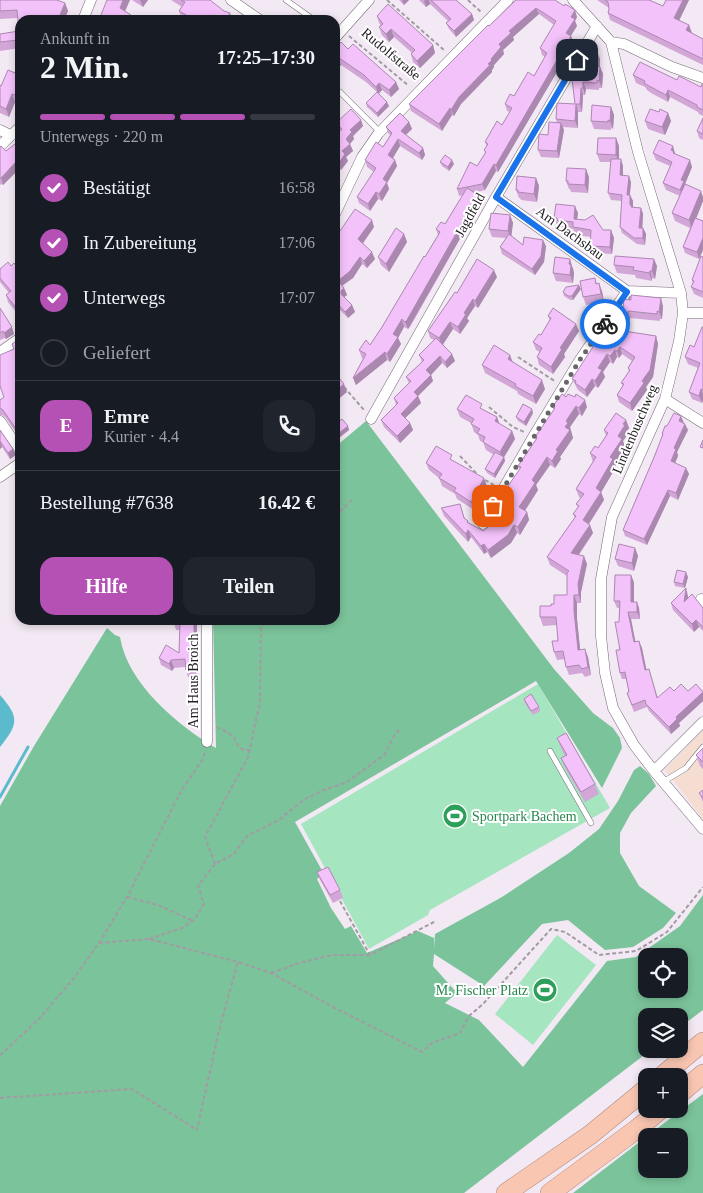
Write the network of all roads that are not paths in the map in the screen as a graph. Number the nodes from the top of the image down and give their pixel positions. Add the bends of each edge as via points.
1 (92, 0) edge
2 (231, 0) edge
3 (286, 0) edge
4 (370, 0) edge
5 (508, 0) edge
6 (573, 0) edge
7 (85, 15) edge
8 (253, 15) edge
9 (307, 15) edge
10 (597, 26) junction
11 (340, 33) edge
12 (611, 42) junction
13 (703, 78) edge
14 (340, 92) dead end
15 (0, 130) edge
16 (15, 131) edge
17 (380, 132) junction
18 (10, 135) junction
19 (0, 146) edge
20 (496, 197) junction
21 (340, 203) edge
22 (627, 292) junction
23 (681, 293) junction
24 (683, 312) junction
25 (703, 313) edge
26 (15, 342) edge
27 (0, 352) edge
28 (665, 399) junction
29 (371, 419) road end
30 (0, 421) edge
31 (703, 423) edge
32 (15, 443) edge
33 (15, 466) edge
34 (0, 477) edge
35 (483, 524) dead end
36 (207, 625) edge
37 (703, 722) edge
38 (208, 742) road end
39 (703, 748) edge
40 (550, 751) dead end
41 (654, 771) junction
42 (663, 782) junction
43 (591, 823) dead end
44 (703, 829) edge
45 (703, 1042) edge
46 (672, 1068) edge
47 (703, 1074) edge
48 (688, 1086) edge
49 (638, 1096) edge
50 (650, 1118) edge
51 (506, 1193) edge
52 (550, 1193) edge

1 - 7 street
2 - 8 street
3 - 9 lane
4 - 11 street
5 - 17 street, Rudolfstraße
6 - 10 street, Lindenbuschweg
10 - 12 street, Lindenbuschweg
10 - 20 street, Jagdfeld
12 - 13 street via 624,44
12 - 23 street, Lindenbuschweg via 638,152
14 - 17 lane
15 - 18 street
16 - 18 street
17 - 21 street, Rudolfstraße via 362,156
18 - 19 street
20 - 22 street, Am Dachsbau
20 - 29 street, Jagdfeld
22 - 23 street
22 - 35 street via 579,361
23 - 24 street, Lindenbuschweg
24 - 25 street
24 - 28 street, Lindenbuschweg via 678,350
26 - 27 street
28 - 31 street
28 - 41 street, Lindenbuschweg via 612,517 601,579 601,636 613,708 634,745
30 - 32 street
33 - 34 street
36 - 38 street, Am Haus Broich
37 - 41 street
39 - 42 lane via 686,768
40 - 43 lane
41 - 42 street, Lindenbuschweg
42 - 44 street, Lindenbuschweg
45 - 46 highway
47 - 48 highway
49 - 51 highway via 590,1135
50 - 52 highway

